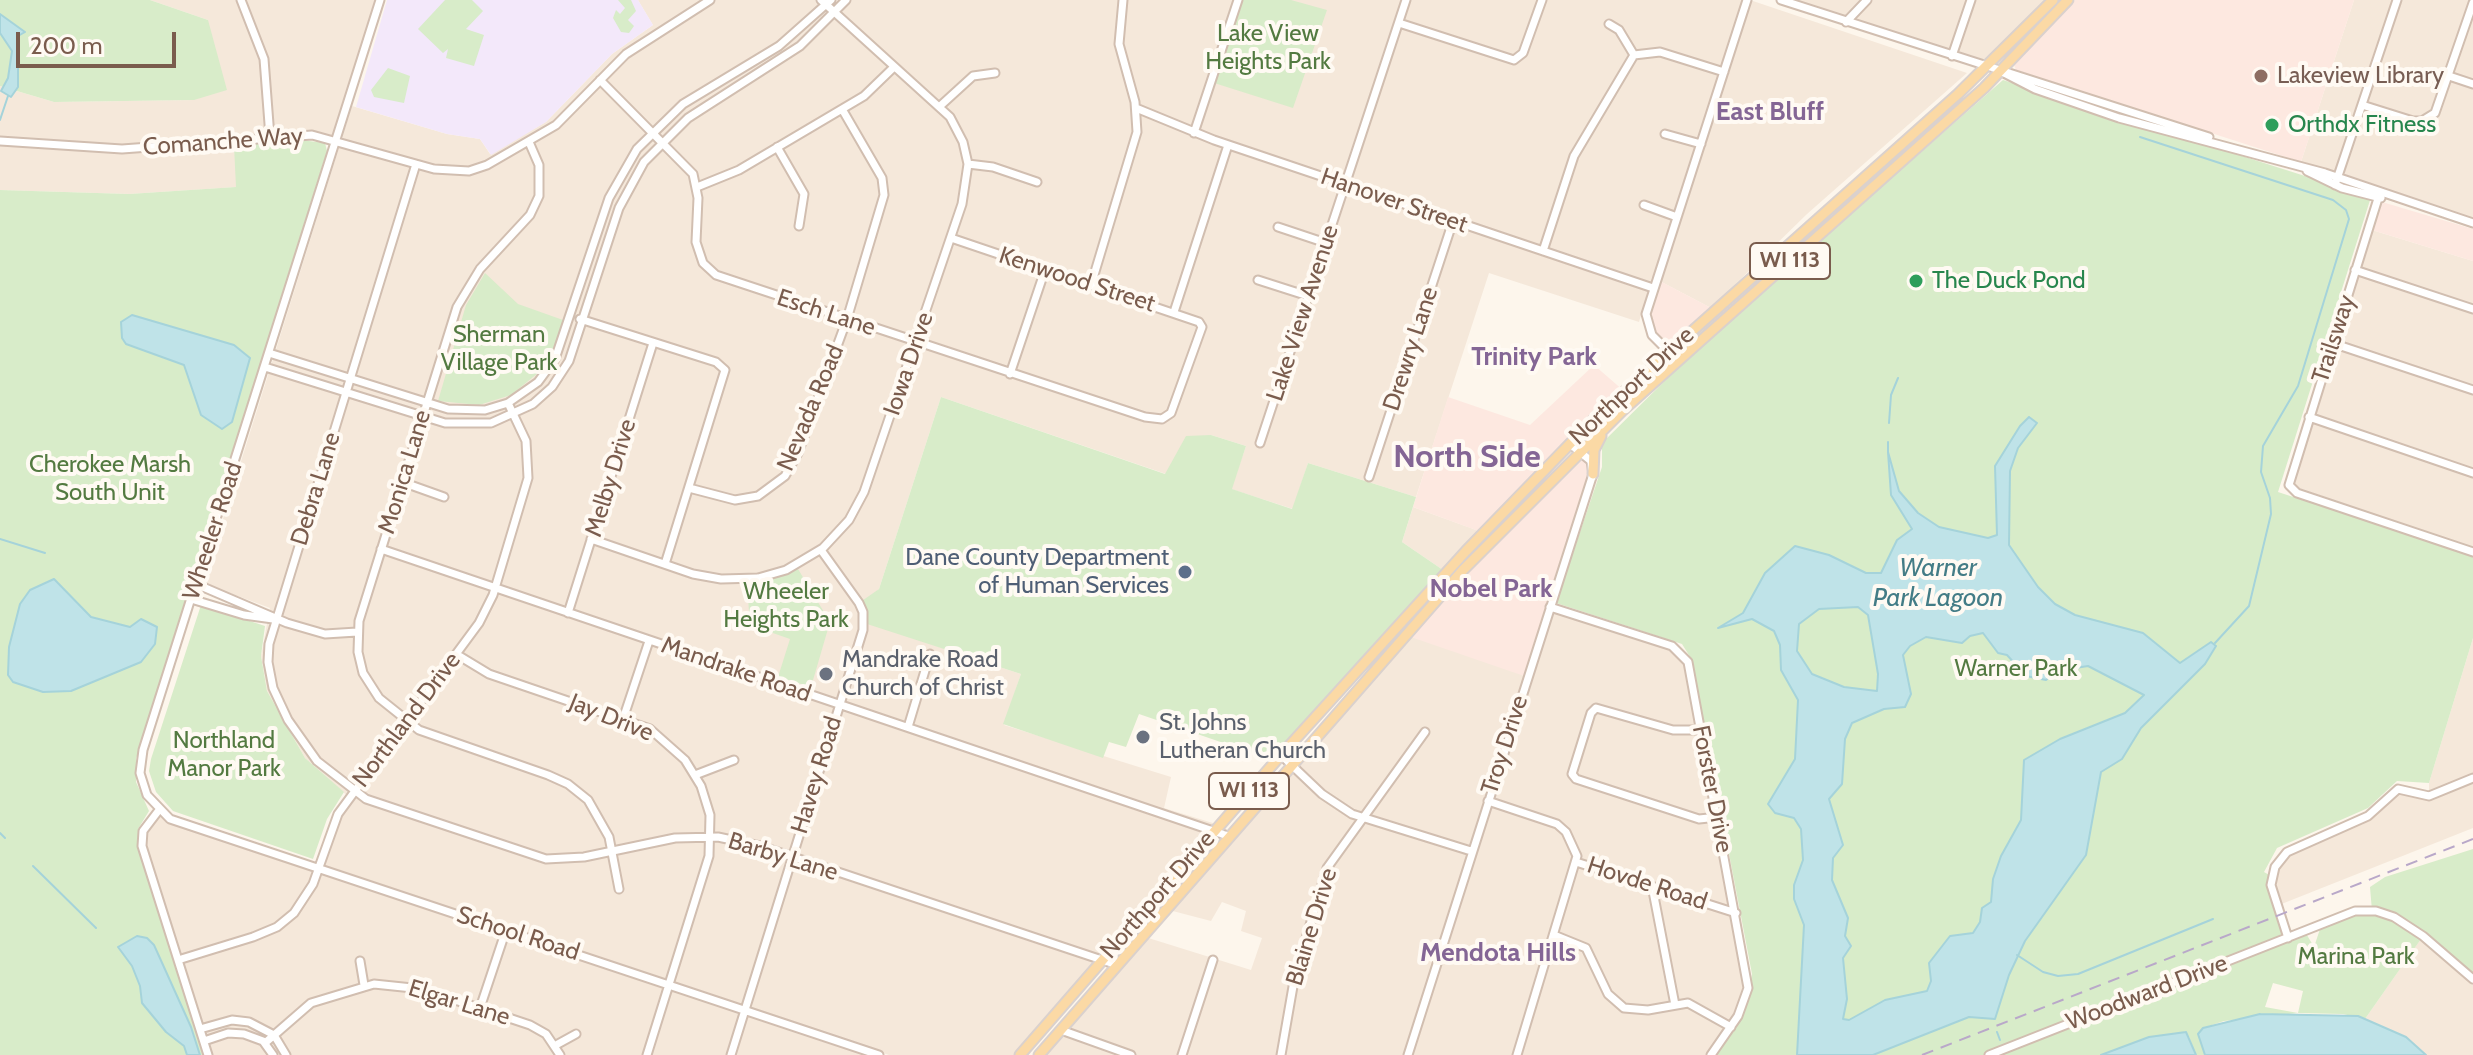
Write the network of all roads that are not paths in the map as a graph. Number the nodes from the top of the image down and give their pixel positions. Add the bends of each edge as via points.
1 (241, 0) edge
2 (380, 0) edge
3 (710, 0) edge
4 (846, 0) edge
5 (1123, 0) edge
6 (1238, 0) edge
7 (1406, 0) edge
8 (1542, 0) edge
9 (1747, 0) edge
10 (1781, 0) edge
11 (1867, 0) edge
12 (1971, 0) edge
13 (2053, 0) edge
14 (2068, 0) edge
15 (2397, 0) edge
16 (826, 2) edge
17 (2473, 3) edge
18 (836, 13) junction
19 (1846, 22) junction
20 (1399, 23) junction
21 (1609, 24) dead end
22 (1634, 55) junction
23 (1952, 56) junction
24 (894, 67) junction
25 (1987, 67) junction
26 (2000, 71) junction
27 (1724, 72) junction
28 (995, 73) dead end
29 (2449, 76) junction
30 (600, 80) junction
31 (2473, 84) edge
32 (2362, 105) junction
33 (939, 107) junction
34 (1136, 108) junction
35 (842, 109) junction
36 (652, 131) junction
37 (1194, 133) junction
38 (1665, 134) dead end
39 (270, 137) junction
40 (336, 140) junction
41 (0, 141) edge
42 (663, 141) junction
43 (529, 142) junction
44 (1701, 144) junction
45 (1228, 145) junction
46 (777, 147) junction
47 (416, 164) junction
48 (968, 164) junction
49 (2336, 181) junction
50 (1037, 182) dead end
51 (1345, 184) junction
52 (697, 187) junction
53 (2379, 195) junction
54 (1644, 205) dead end
55 (1677, 217) junction
56 (1453, 221) junction
57 (2473, 223) edge
58 (799, 226) dead end
59 (1278, 227) dead end
60 (951, 238) junction
61 (1326, 243) junction
62 (1543, 251) junction
63 (1045, 270) junction
64 (2355, 270) junction
65 (1258, 280) dead end
66 (1091, 285) junction
67 (1653, 288) junction
68 (1308, 296) junction
69 (2473, 309) edge
70 (1174, 312) junction
71 (571, 317) junction
72 (847, 319) junction
73 (583, 320) junction
74 (653, 343) junction
75 (917, 343) junction
76 (2332, 343) junction
77 (269, 353) junction
78 (1673, 356) junction
79 (265, 367) junction
80 (1010, 374) junction
81 (351, 380) junction
82 (2473, 390) edge
83 (346, 392) junction
84 (426, 403) junction
85 (508, 403) junction
86 (1622, 411) junction
87 (515, 414) junction
88 (1167, 416) joint
89 (422, 417) junction
90 (2309, 417) junction
91 (1260, 443) dead end
92 (1570, 444) junction
93 (1581, 451) junction
94 (2473, 473) edge
95 (1593, 474) junction
96 (1369, 477) dead end
97 (402, 482) junction
98 (689, 488) junction
99 (444, 497) dead end
100 (1513, 503) junction
101 (591, 539) junction
102 (381, 549) junction
103 (821, 550) junction
104 (2473, 552) edge
105 (1476, 558) junction
106 (665, 564) junction
107 (196, 584) junction
108 (495, 589) junction
109 (191, 599) junction
110 (1550, 607) junction
111 (568, 613) junction
112 (276, 619) junction
113 (357, 632) junction
114 (649, 641) junction
115 (456, 654) junction
116 (930, 654) dead end
117 (839, 704) junction
118 (623, 719) junction
119 (405, 721) junction
120 (908, 727) junction
121 (1701, 730) junction
122 (1425, 732) dead end
123 (1281, 755) junction
124 (734, 760) dead end
125 (1292, 764) junction
126 (695, 775) junction
127 (2473, 778) edge
128 (352, 792) junction
129 (1488, 801) junction
130 (159, 810) junction
131 (1718, 817) junction
132 (1364, 818) junction
133 (1215, 830) junction
134 (1228, 836) junction
135 (711, 837) junction
136 (613, 851) junction
137 (1471, 851) junction
138 (791, 857) junction
139 (1576, 862) junction
140 (318, 868) junction
141 (1652, 886) junction
142 (619, 889) dead end
143 (1736, 913) junction
144 (506, 930) junction
145 (1554, 935) junction
146 (2288, 938) junction
147 (178, 960) junction
148 (1102, 960) junction
149 (1213, 960) dead end
150 (360, 961) dead end
151 (1117, 965) junction
152 (2473, 979) edge
153 (364, 985) junction
154 (670, 985) junction
155 (1675, 1005) junction
156 (480, 1008) junction
157 (745, 1010) junction
158 (1731, 1027) junction
159 (200, 1029) junction
160 (1061, 1030) junction
161 (576, 1034) dead end
162 (274, 1035) junction
163 (204, 1041) junction
164 (265, 1043) junction
165 (556, 1045) junction
166 (1518, 1053) edge
167 (874, 1054) edge
168 (208, 1055) edge
169 (273, 1055) edge
170 (286, 1055) edge
171 (560, 1055) edge
172 (647, 1055) edge
173 (731, 1055) edge
174 (1020, 1055) edge
175 (1039, 1055) edge
176 (1131, 1055) edge
177 (1182, 1055) edge
178 (1281, 1055) edge
179 (1408, 1055) edge
180 (1529, 1055) edge
181 (1711, 1055) edge
182 (1989, 1055) edge

1 - 39 street via 266,69
2 - 40 street, Wheeler Road
3 - 30 street, Comanche Way via 641,42
4 - 18 street
5 - 34 street via 1119,44
6 - 37 street
7 - 20 street, Lake View Avenue
8 - 20 street via 1523,53 1510,60
9 - 27 street
10 - 19 street
11 - 19 street
12 - 23 street
13 - 25 main road, Northport Drive / WI 113
14 - 26 main road, Northport Drive / WI 113
15 - 32 street
16 - 18 street
16 - 36 street via 779,46 698,93
17 - 29 street
18 - 24 street
18 - 42 street via 800,46 706,105
19 - 23 street
20 - 51 street, Lake View Avenue
21 - 22 street via 1619,30
22 - 27 street via 1660,52
22 - 62 street via 1574,156
23 - 25 street
24 - 33 street
24 - 35 street via 878,86
25 - 26 street
25 - 78 main road, Northport Drive / WI 113
26 - 49 street via 2109,115 2220,143
26 - 78 main road, Northport Drive / WI 113
27 - 44 street
28 - 33 street via 973,76
29 - 31 street
29 - 32 street via 2435,113 2422,121
30 - 36 street
30 - 43 street, Comanche Way via 556,125
32 - 49 street
33 - 48 street via 957,130
34 - 37 street, Hanover Street
34 - 66 street via 1130,163
35 - 46 street
35 - 72 street, Nevada Road via 882,178 884,195
36 - 42 street
36 - 71 street via 609,198
37 - 45 street, Hanover Street
38 - 44 street
39 - 40 street, Comanche Way
39 - 41 street, Comanche Way via 122,149
40 - 47 street, Comanche Way
40 - 77 street, Wheeler Road
42 - 52 street via 685,162
42 - 73 street via 619,208
43 - 47 street, Comanche Way via 469,171
43 - 84 street, Monica Lane via 540,171 537,201 460,300
44 - 55 street
45 - 51 street, Hanover Street
45 - 70 street
46 - 52 street
46 - 58 street via 804,194
47 - 81 street, Debra Lane
48 - 50 street
48 - 60 street, Iowa Drive via 968,185
49 - 53 street
51 - 56 street, Hanover Street
51 - 61 street, Lake View Avenue
52 - 72 street, Esch Lane via 696,242 708,269 733,283
53 - 57 street
53 - 64 street, Trailsway
54 - 55 street
55 - 67 street
56 - 62 street, Hanover Street
56 - 96 street, Drewry Lane
59 - 61 street
60 - 63 street, Kenwood Street
60 - 75 street, Iowa Drive
61 - 68 street, Lake View Avenue
62 - 67 street, Hanover Street
63 - 66 street, Kenwood Street
63 - 80 street
64 - 69 street
64 - 76 street, Trailsway
65 - 68 street
66 - 70 street, Kenwood Street
67 - 78 street via 1647,325
68 - 91 street, Lake View Avenue
70 - 88 street, Kenwood Street via 1202,324 1176,405
71 - 73 street
71 - 85 street via 550,367
72 - 75 street, Esch Lane
72 - 98 street, Nevada Road via 785,476 758,496 735,500
73 - 74 street
73 - 87 street via 559,377
74 - 98 street via 721,363 725,373
74 - 101 street, Melby Drive
75 - 80 street, Esch Lane
75 - 103 street, Iowa Drive via 864,492 849,520
76 - 82 street
76 - 90 street, Trailsway
77 - 79 street, Wheeler Road
77 - 81 street
78 - 86 main road, Northport Drive / WI 113
78 - 92 main road, Northport Drive / WI 113
79 - 83 street
79 - 107 street, Wheeler Road
80 - 88 street, Esch Lane via 1149,418
81 - 83 street, Debra Lane
81 - 84 street
83 - 89 street
83 - 112 street, Debra Lane
84 - 85 street via 471,410
84 - 89 street, Monica Lane
85 - 87 street, Northland Drive
86 - 93 main road, Northport Drive / WI 113
86 - 95 main road via 1596,444
87 - 89 street via 477,425
87 - 108 street, Northland Drive via 528,448 528,478
89 - 97 street, Monica Lane
90 - 94 street
90 - 104 street, Trailsway via 2289,486 2297,493
92 - 93 street
92 - 100 main road, Northport Drive / WI 113
93 - 95 street via 1592,463
93 - 105 main road, Northport Drive / WI 113
95 - 110 street, Troy Drive
97 - 99 street
97 - 102 street, Monica Lane
98 - 106 street
100 - 105 main road via 1476,550
100 - 123 main road, Northport Drive / WI 113
101 - 106 street, Iowa Drive
101 - 111 street, Melby Drive
102 - 108 street, Mandrake Road
102 - 113 street, Monica Lane
103 - 106 street, Iowa Drive via 786,570 750,578 710,577
103 - 117 street, Havey Road via 863,612 863,630
105 - 125 main road, Northport Drive / WI 113
107 - 109 street, Wheeler Road
107 - 112 street
108 - 111 street, Mandrake Road
108 - 115 street, Northland Drive
109 - 112 street
109 - 130 street, Wheeler Road via 141,762 143,784
110 - 121 street, Forster Drive via 1679,651 1688,662
110 - 129 street, Troy Drive
111 - 114 street, Mandrake Road
112 - 113 street via 325,634
112 - 128 street, Debra Lane via 268,656 273,688 305,747
113 - 119 street, Monica Lane via 367,680
114 - 117 street, Mandrake Road
114 - 118 street
115 - 118 street, Jay Drive via 489,674
115 - 119 street, Northland Drive
116 - 120 street
117 - 120 street, Mandrake Road
117 - 138 street, Havey Road
118 - 126 street, Jay Drive via 666,741
119 - 128 street, Northland Drive
119 - 136 street, Monica Lane via 426,734 568,784 600,815
120 - 133 street, Mandrake Road
121 - 131 street, Forster Drive
121 - 131 street via 1673,730 1601,707 1592,711 1572,769 1574,778 1699,819
122 - 132 street, Blaine Drive
123 - 125 street
123 - 133 main road, Northport Drive / WI 113
124 - 126 street
125 - 132 street via 1336,805
125 - 134 main road, Northport Drive / WI 113
126 - 135 street, Jay Drive via 706,799
127 - 146 street via 2429,796 2398,789 2368,816 2287,852 2275,867 2271,885
128 - 136 street, Barby Lane via 546,859
128 - 140 street, Northland Drive
129 - 137 street, Troy Drive
129 - 139 street, Hovde Road via 1557,824 1572,844
130 - 140 street, School Road via 170,819
130 - 147 street via 144,827 141,840
131 - 143 street, Forster Drive
132 - 137 street
132 - 178 street, Blaine Drive via 1322,881 1292,990
133 - 134 street, Mandrake Road
133 - 148 main road, Northport Drive / WI 113
134 - 151 main road, Northport Drive / WI 113
135 - 136 street, Barby Lane via 675,838
135 - 138 street, Barby Lane
135 - 154 street, Jay Drive
136 - 142 street, Monica Lane
137 - 179 street, Troy Drive
138 - 148 street, Barby Lane
138 - 157 street, Havey Road
139 - 141 street, Hovde Road
139 - 145 street
140 - 144 street, School Road
140 - 147 street, Northland Drive via 302,904 277,927
141 - 143 street, Hovde Road
141 - 155 street
143 - 158 street, Forster Drive via 1748,988
144 - 154 street, School Road
144 - 156 street
145 - 155 street via 1586,948 1608,994 1624,1008
145 - 166 street
146 - 152 street, Woodward Drive via 2343,913 2388,914
146 - 182 street, Woodward Drive
147 - 159 street
148 - 151 street, Barby Lane
148 - 174 main road, Northport Drive / WI 113
149 - 177 street
150 - 153 street
151 - 160 main road, Northport Drive / WI 113
153 - 156 street, Elgar Lane via 413,987
153 - 162 street, Elgar Lane via 311,1003
154 - 157 street, School Road
154 - 172 street, Jay Drive
155 - 158 street via 1692,1003
156 - 165 street, Elgar Lane via 542,1030
157 - 167 street, School Road
157 - 173 street, Havey Road
158 - 181 street, Forster Drive
159 - 162 street via 242,1021
159 - 163 street
160 - 175 main road, Northport Drive / WI 113
160 - 176 street
161 - 165 street
162 - 164 street, Elgar Lane
162 - 170 street
163 - 164 street via 234,1033
163 - 168 street
164 - 169 street
165 - 171 street
166 - 180 street

